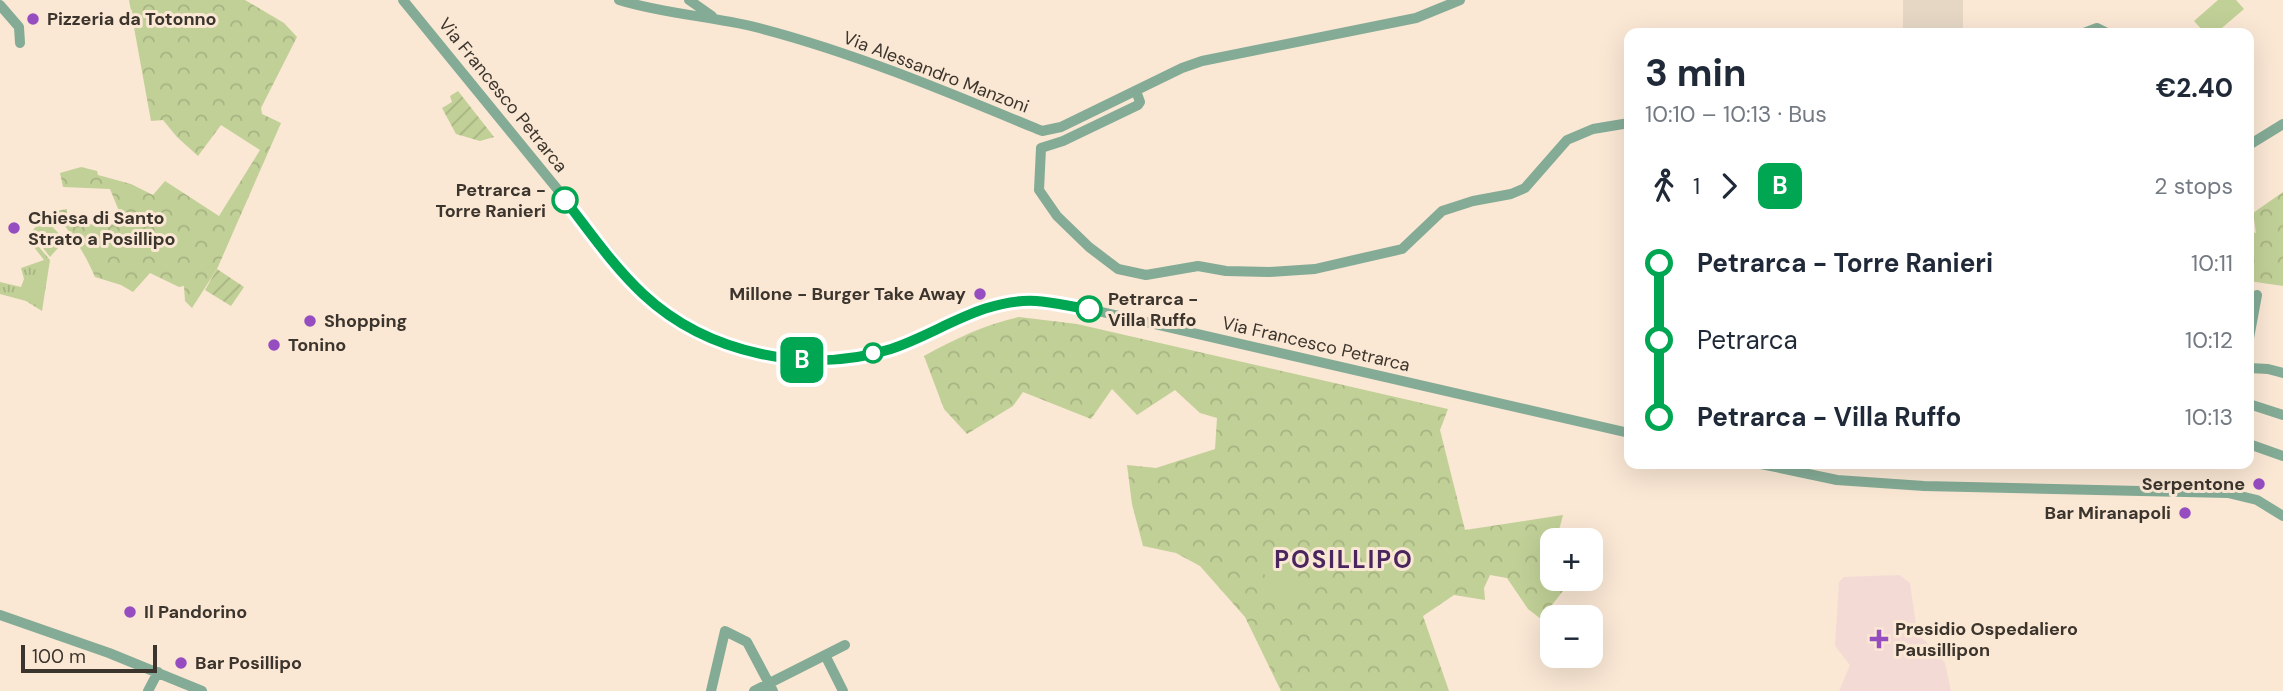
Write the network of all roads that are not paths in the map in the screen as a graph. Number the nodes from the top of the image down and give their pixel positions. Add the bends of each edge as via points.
1 (403, 0) edge
2 (619, 0) edge
3 (656, 0) edge
4 (689, 0) edge
5 (1460, 0) edge
6 (0, 5) edge
7 (647, 9) junction
8 (717, 19) junction
9 (20, 43) dead end
10 (1136, 91) junction
11 (1624, 123) edge
12 (2283, 124) edge
13 (2254, 142) edge
14 (2257, 295) dead end
15 (2254, 311) edge
16 (2254, 368) edge
17 (2283, 373) edge
18 (2254, 406) edge
19 (2283, 415) edge
20 (1624, 432) edge
21 (2254, 446) edge
22 (2283, 456) edge
23 (1785, 469) edge
24 (2283, 516) edge
25 (0, 615) edge
26 (845, 645) dead end
27 (825, 655) junction
28 (158, 673) junction
29 (771, 687) edge
30 (148, 691) edge
31 (202, 691) edge
32 (711, 691) edge
33 (754, 691) edge
34 (843, 691) edge

1 - 20 street, Via Francesco Petrarca via 642,294 691,328 748,351 792,359 846,358 890,349 979,311 1036,301 1089,309
2 - 7 street, Via Alessandro Manzoni
3 - 7 street
4 - 8 street, Via Alessandro Manzoni
5 - 10 street, Via Alessandro Manzoni via 1416,18 1202,61
6 - 9 street via 19,27
7 - 8 street, Via Alessandro Manzoni
8 - 10 street, Via Alessandro Manzoni via 779,34 910,78 1042,131 1061,127
10 - 11 street via 1138,105 1041,148 1039,190 1057,216 1089,247 1118,270 1146,275 1198,266 1226,271 1315,269 1402,249 1441,211 1525,188 1567,140
12 - 13 street
14 - 15 street
16 - 17 street
18 - 19 street
21 - 22 street
23 - 24 street via 1837,480 1924,486 2228,493 2257,500
25 - 28 street
26 - 27 street
27 - 29 street
27 - 34 street
28 - 30 street
28 - 31 street
29 - 32 street via 747,642 725,631
29 - 33 street

